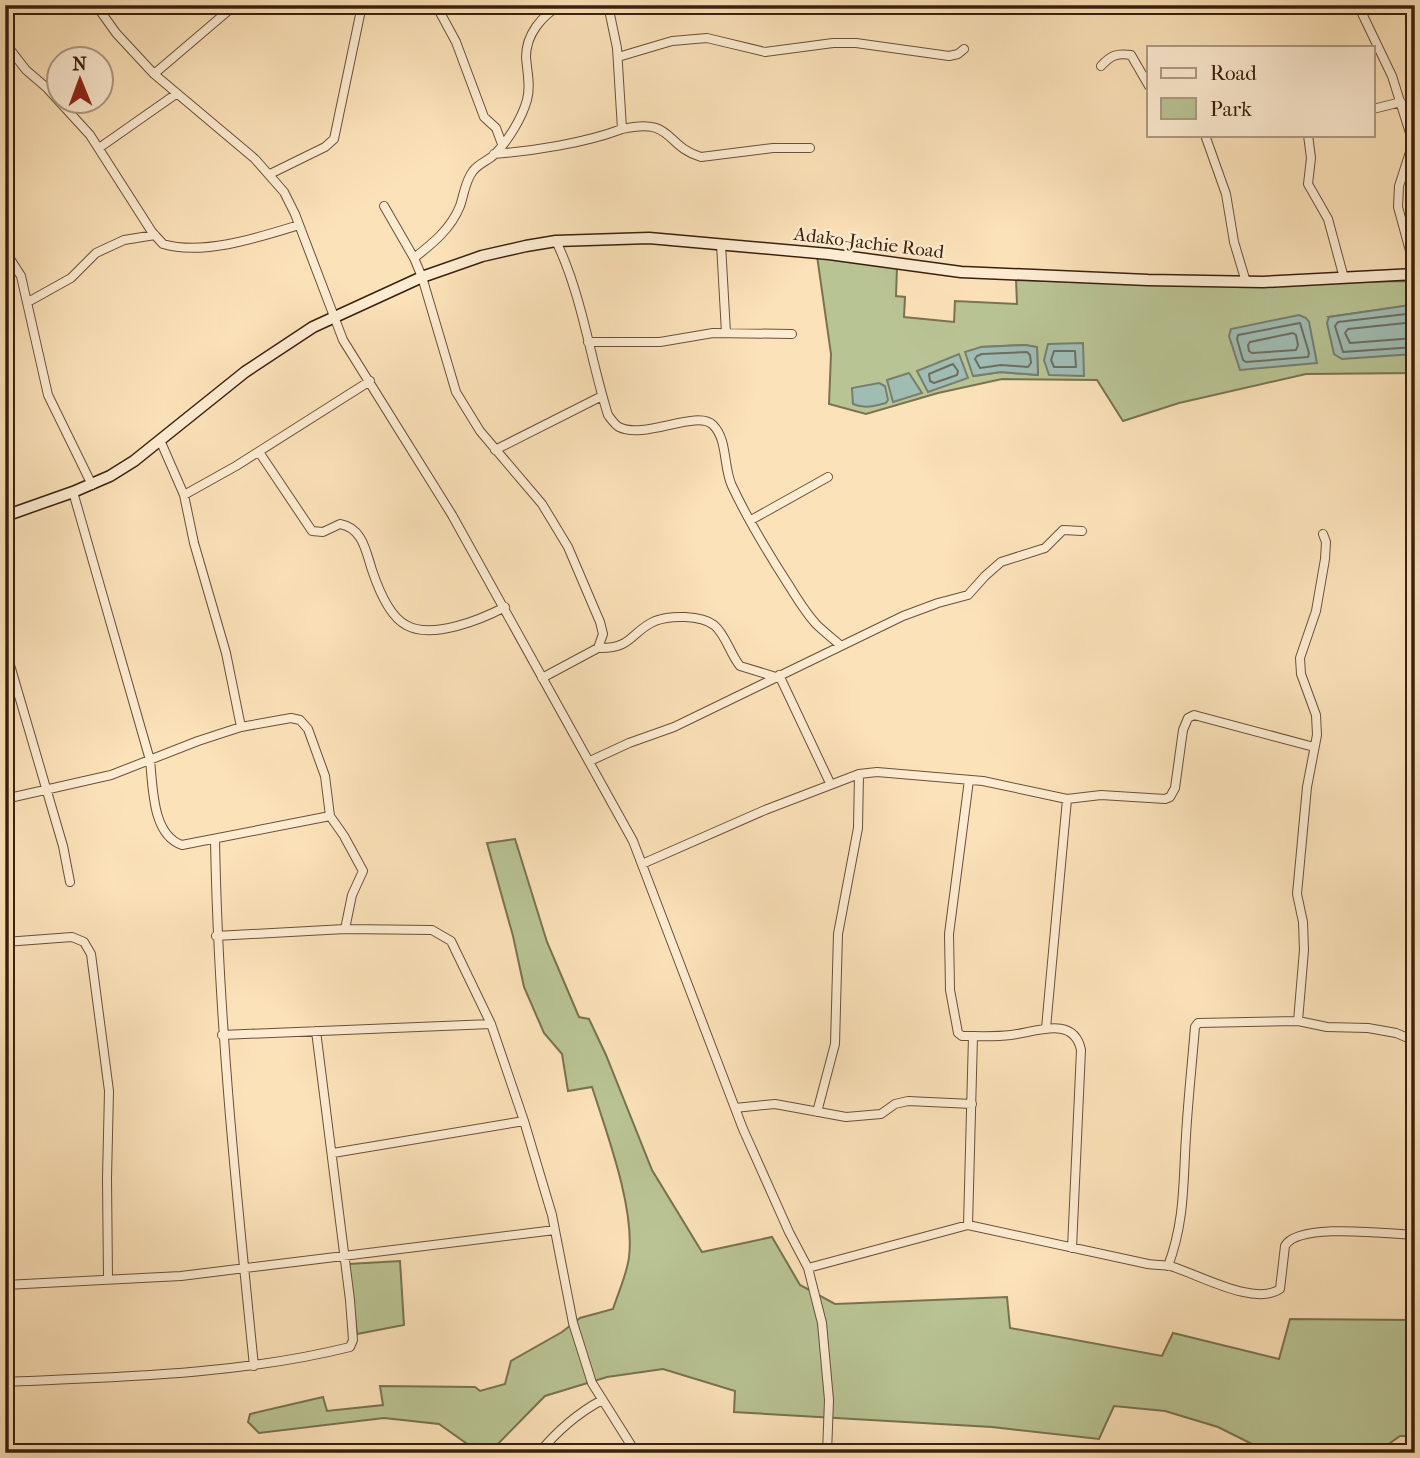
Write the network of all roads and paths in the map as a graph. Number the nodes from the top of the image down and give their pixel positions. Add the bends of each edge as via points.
1 (110, 5) edge
2 (235, 5) edge
3 (436, 5) edge
4 (560, 5) edge
5 (608, 5) edge
6 (1358, 5) edge
7 (99, 8) edge
8 (361, 10) dead end
9 (5, 43) edge
10 (964, 49) dead end
11 (618, 57) junction
12 (1101, 66) dead end
13 (154, 74) junction
14 (1147, 83) edge
15 (176, 94) junction
16 (1401, 102) junction
17 (1374, 109) edge
18 (622, 129) junction
19 (1205, 136) edge
20 (1308, 136) edge
21 (502, 144) junction
22 (99, 148) junction
23 (810, 148) dead end
24 (494, 154) junction
25 (270, 174) junction
26 (384, 206) dead end
27 (299, 225) junction
28 (155, 235) junction
29 (556, 241) junction
30 (721, 244) junction
31 (5, 251) edge
32 (414, 258) junction
33 (1415, 269) edge
34 (1415, 274) edge
35 (422, 277) junction
36 (1344, 278) junction
37 (1246, 282) junction
38 (28, 302) junction
39 (333, 317) junction
40 (726, 333) junction
41 (792, 334) dead end
42 (588, 342) junction
43 (370, 382) junction
44 (602, 396) junction
45 (160, 440) junction
46 (495, 450) junction
47 (259, 452) junction
48 (828, 477) dead end
49 (92, 485) junction
50 (73, 492) junction
51 (184, 495) junction
52 (5, 516) edge
53 (751, 520) junction
54 (1082, 531) dead end
55 (1322, 534) dead end
56 (505, 607) junction
57 (840, 645) junction
58 (5, 648) edge
59 (598, 648) junction
60 (778, 676) junction
61 (542, 678) junction
62 (241, 727) junction
63 (1314, 747) junction
64 (150, 760) junction
65 (590, 761) junction
66 (859, 774) junction
67 (969, 780) junction
68 (830, 783) junction
69 (45, 789) junction
70 (5, 799) edge
71 (1067, 799) junction
72 (330, 816) junction
73 (215, 839) junction
74 (642, 864) junction
75 (70, 882) dead end
76 (345, 929) junction
77 (216, 936) junction
78 (5, 942) edge
79 (1298, 1021) junction
80 (491, 1024) junction
81 (1046, 1028) junction
82 (316, 1031) junction
83 (222, 1035) junction
84 (973, 1036) junction
85 (1415, 1041) edge
86 (972, 1104) junction
87 (735, 1108) junction
88 (817, 1112) junction
89 (524, 1121) junction
90 (333, 1153) junction
91 (968, 1224) junction
92 (555, 1230) junction
93 (1415, 1235) edge
94 (1072, 1248) junction
95 (344, 1255) junction
96 (1168, 1266) junction
97 (808, 1268) junction
98 (244, 1269) junction
99 (108, 1279) junction
100 (5, 1285) edge
101 (254, 1366) junction
102 (5, 1382) edge
103 (602, 1400) junction
104 (539, 1453) edge
105 (636, 1453) edge
106 (827, 1453) edge

1 - 7 street
2 - 13 street
3 - 21 street via 456,42 484,117 496,128
4 - 21 street via 533,32 526,57 528,98
5 - 11 street
6 - 16 street
7 - 13 street
8 - 25 street via 334,139
9 - 22 street
10 - 11 street via 949,56 832,43 765,52 707,38 672,41
11 - 18 street
12 - 14 street via 1118,53 1131,55
13 - 15 street
15 - 22 street
15 - 25 street
16 - 17 street
16 - 33 street via 1412,146 1399,186 1398,207
18 - 23 street via 658,128 701,157
18 - 24 street
19 - 37 street via 1226,194
20 - 36 street via 1308,184 1328,219
21 - 24 street
22 - 28 street
24 - 32 street via 470,175 452,222
25 - 27 street
26 - 32 street
27 - 28 street via 222,245 166,245
27 - 39 street
28 - 38 street via 124,240 96,253 71,278
29 - 30 street, Adako-Jachie Road via 649,239
29 - 35 street, Adako-Jachie Road via 482,256
29 - 42 street
30 - 37 street, Adako-Jachie Road via 961,272
30 - 40 street
31 - 38 street via 21,276
32 - 35 street
34 - 36 street, Adako-Jachie Road
35 - 39 street, Adako-Jachie Road
35 - 46 street via 456,392
36 - 37 street, Adako-Jachie Road
38 - 49 street via 48,395
39 - 43 street
39 - 45 street, Adako-Jachie Road via 285,344
40 - 41 street
40 - 42 street via 660,342
42 - 44 street
43 - 47 street
43 - 56 street
44 - 46 street
44 - 53 street via 608,415 618,426 629,429 657,429 694,420 712,424 722,440 732,485
45 - 49 street, Adako-Jachie Road
45 - 51 street
46 - 59 street via 542,504 568,547 600,622 603,634
47 - 51 street
47 - 56 street via 312,531 323,532 340,524 355,531 376,583 404,625 432,629 466,625
48 - 53 street
49 - 50 street, Adako-Jachie Road
50 - 52 street, Adako-Jachie Road
50 - 64 street
51 - 62 street
53 - 57 street via 814,622
54 - 57 street via 1063,530 1045,548 1001,562 968,595 904,616
55 - 63 street via 1325,559 1316,611 1300,658 1316,715
56 - 61 street
57 - 60 street
58 - 69 street
59 - 60 street via 625,644 657,621 704,620 720,632 740,666
59 - 61 street
60 - 65 street via 674,727
60 - 68 street
61 - 65 street
62 - 64 street
62 - 72 street via 300,720 308,729 325,776
63 - 71 street via 1194,715 1185,723 1170,797
63 - 79 street via 1297,894 1304,950
64 - 69 street via 111,775
64 - 73 street via 156,806 173,842 182,845
65 - 74 street
66 - 67 street
66 - 68 street
66 - 88 street via 858,828 838,934 835,1044
67 - 71 street
67 - 84 street via 949,934 950,990 958,1033
68 - 74 street
69 - 70 street
69 - 75 street
71 - 81 street
72 - 73 street
72 - 76 street via 363,870
73 - 77 street
74 - 87 street
76 - 77 street
76 - 80 street via 442,934 451,941
77 - 83 street
78 - 99 street via 72,937 84,943 91,954 109,1091
79 - 85 street via 1368,1028
79 - 96 street via 1204,1022 1195,1027 1182,1208
80 - 82 street
80 - 89 street
81 - 84 street
81 - 94 street via 1072,1033 1081,1051
82 - 83 street
82 - 90 street
83 - 98 street
84 - 86 street
86 - 88 street via 908,1101 868,1116
86 - 91 street
87 - 88 street via 775,1104
87 - 97 street
89 - 90 street
89 - 92 street
90 - 95 street
91 - 94 street
91 - 97 street
92 - 95 street
92 - 103 street via 573,1323
93 - 96 street via 1338,1231 1295,1236 1286,1246 1280,1289 1271,1293 1227,1288
94 - 96 street
95 - 98 street
95 - 101 street via 351,1300 350,1347
97 - 106 street via 822,1323 829,1400
98 - 99 street
98 - 101 street
99 - 100 street
101 - 102 street
103 - 104 street via 578,1415
103 - 105 street

